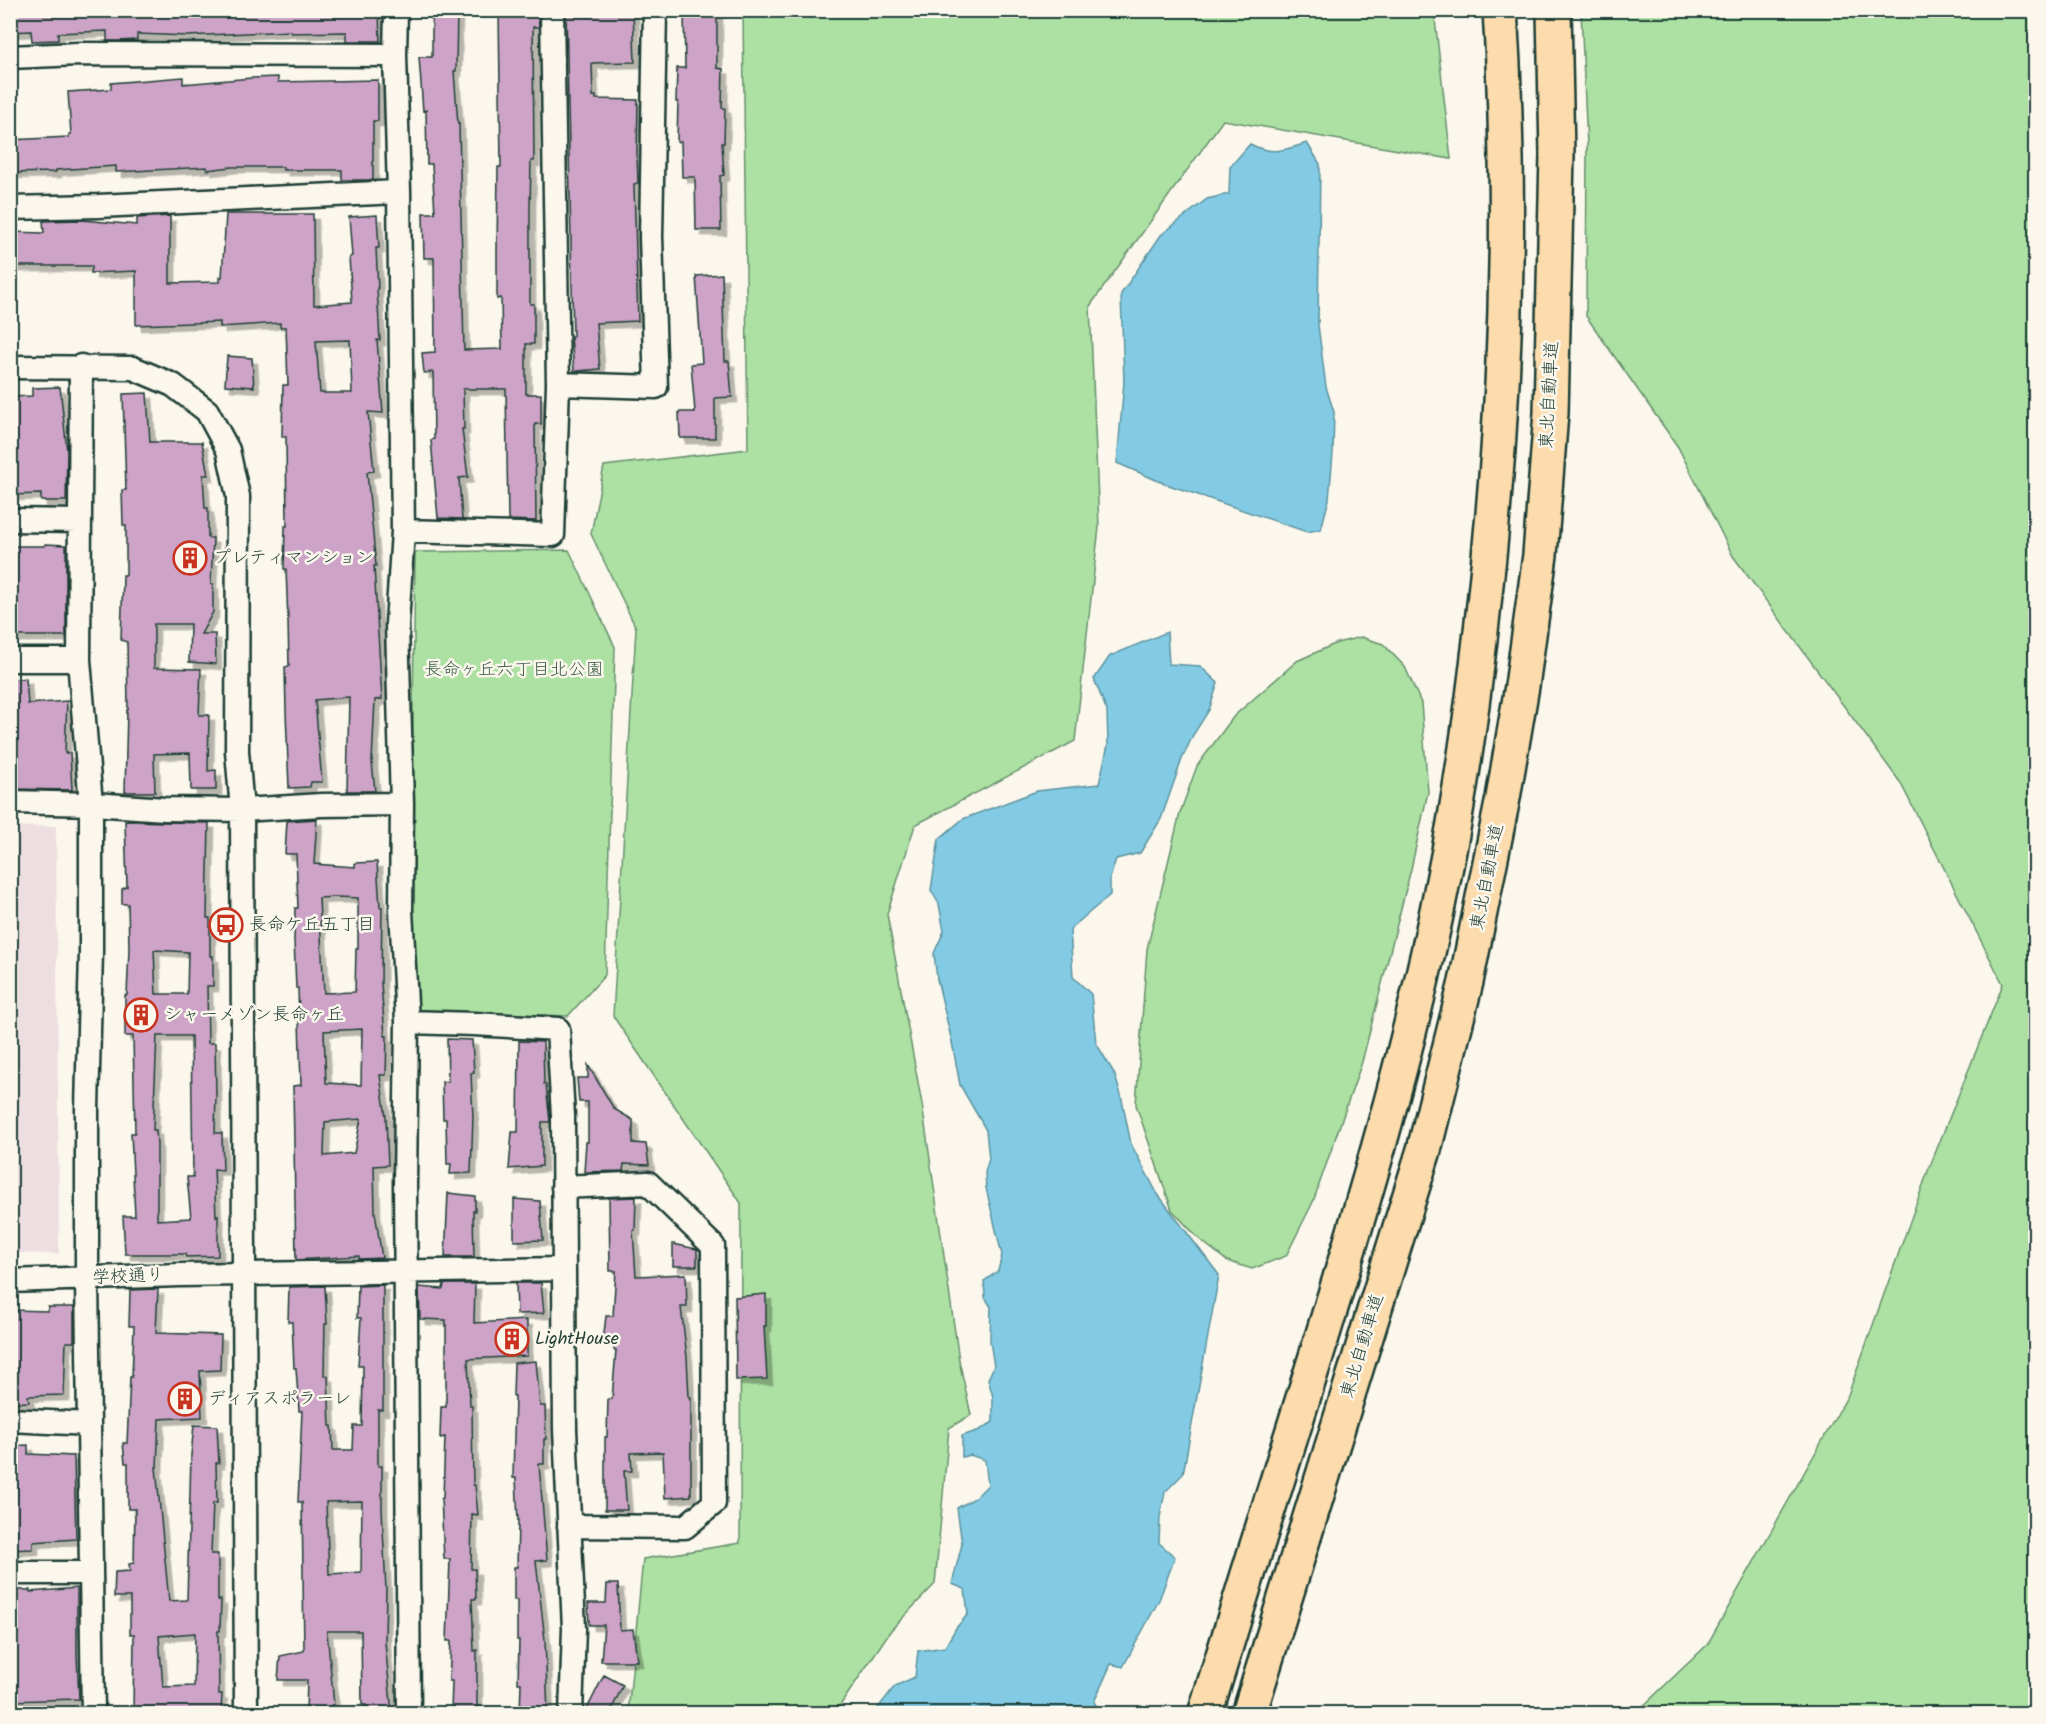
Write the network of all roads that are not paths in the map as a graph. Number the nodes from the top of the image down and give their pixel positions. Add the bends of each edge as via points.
1 (396, 10) edge
2 (552, 10) edge
3 (655, 10) edge
4 (1500, 10) edge
5 (1554, 10) edge
6 (395, 55) junction
7 (10, 57) edge
8 (399, 192) junction
9 (10, 208) edge
10 (81, 366) junction
11 (10, 367) edge
12 (558, 384) junction
13 (10, 520) edge
14 (79, 521) junction
15 (403, 531) junction
16 (10, 660) edge
17 (79, 660) junction
18 (10, 802) edge
19 (91, 804) junction
20 (402, 804) junction
21 (242, 810) junction
22 (407, 1023) junction
23 (563, 1187) junction
24 (564, 1269) junction
25 (406, 1270) junction
26 (245, 1275) junction
27 (87, 1279) junction
28 (10, 1281) edge
29 (10, 1420) edge
30 (89, 1425) junction
31 (570, 1526) junction
32 (10, 1573) edge
33 (90, 1573) junction
34 (93, 1713) edge
35 (246, 1713) edge
36 (409, 1713) edge
37 (571, 1713) edge
38 (1205, 1713) edge
39 (1249, 1713) edge

1 - 6 street
2 - 12 street
3 - 12 street via 651,237 656,387
4 - 38 highway via 1507,188 1501,412 1493,525 1464,774 1443,885 1379,1144
5 - 39 highway, 東北自動車道 via 1557,155 1551,412 1540,555 1503,798 1466,982 1424,1150
6 - 7 street
6 - 8 street
8 - 9 street
8 - 15 street
10 - 11 street
10 - 14 street
10 - 21 street via 133,368 173,385 207,411 228,450 238,496 237,751
12 - 15 street via 553,535
13 - 14 street
14 - 17 street
15 - 20 street via 397,624
16 - 17 street
17 - 19 street
18 - 19 street
19 - 21 street
19 - 27 street
20 - 21 street
20 - 22 street via 401,910
21 - 26 street
22 - 23 street via 558,1029
22 - 25 street
23 - 24 street
23 - 31 street via 648,1183 713,1246 714,1503 686,1527
24 - 25 street, 学校通り
24 - 31 street
25 - 26 street, 学校通り
25 - 36 street
26 - 27 street, 学校通り
26 - 35 street
27 - 28 street, 学校通り
27 - 30 street
29 - 30 street
30 - 33 street
31 - 37 street via 574,1629
32 - 33 street
33 - 34 street

